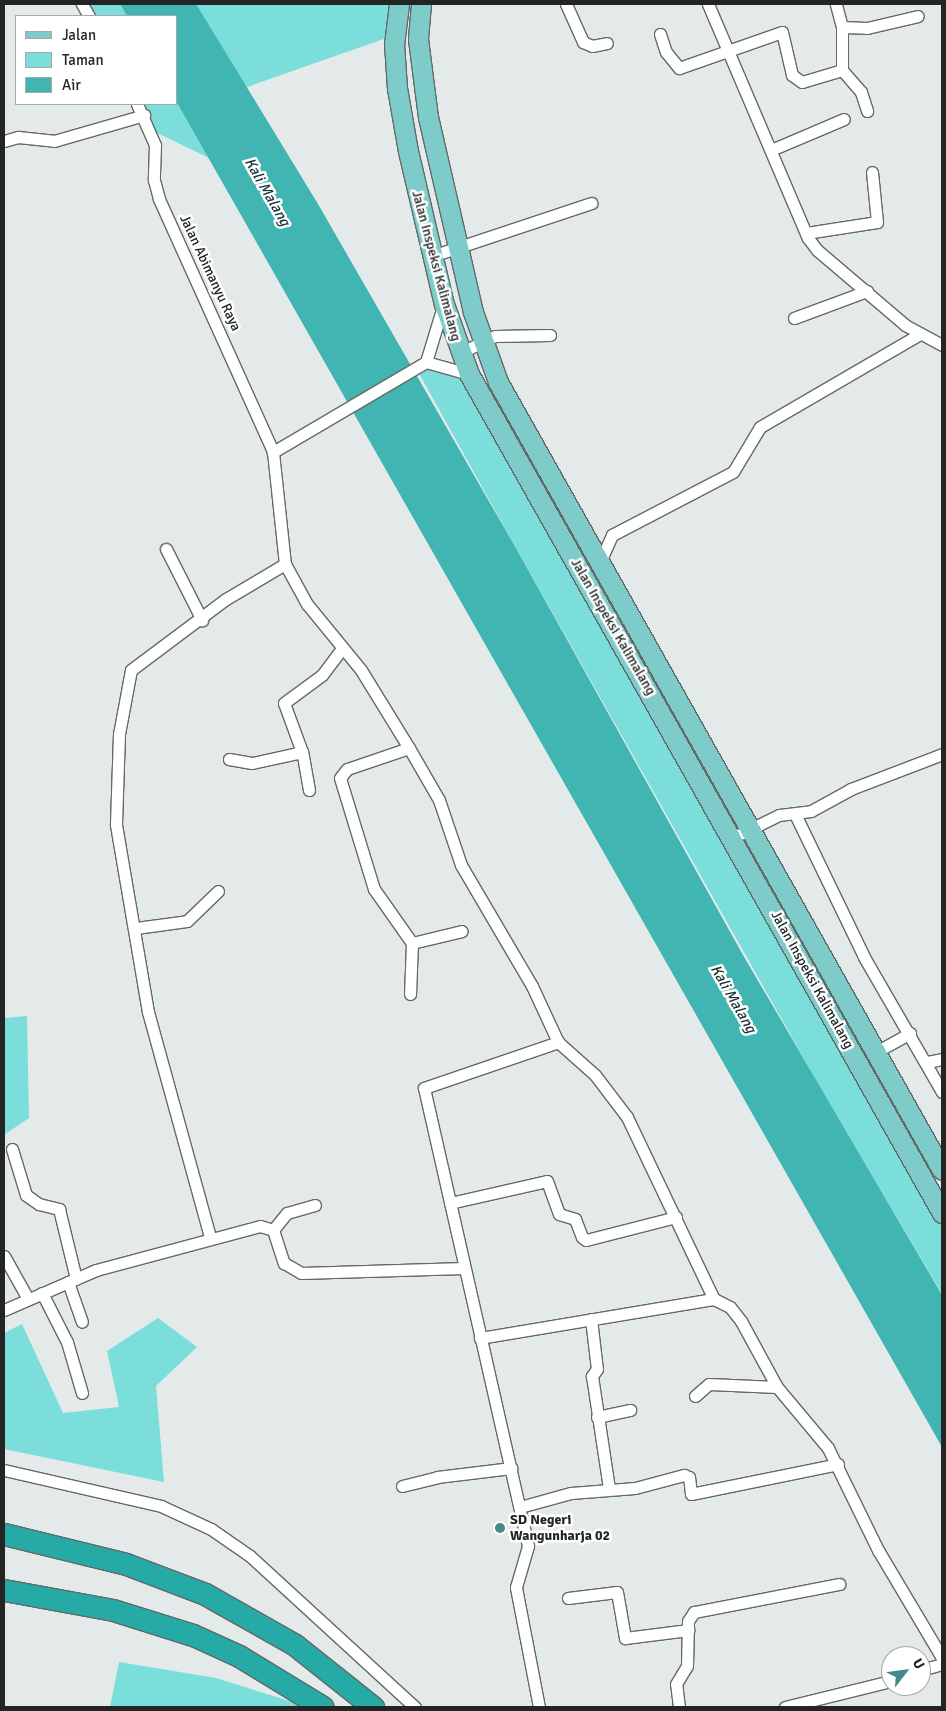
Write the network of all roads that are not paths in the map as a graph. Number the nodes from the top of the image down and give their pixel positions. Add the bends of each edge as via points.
1 (399, 4) edge
2 (421, 4) edge
3 (566, 4) edge
4 (708, 4) edge
5 (836, 4) edge
6 (918, 16) dead end
7 (842, 27) junction
8 (660, 34) dead end
9 (607, 43) dead end
10 (730, 49) junction
11 (842, 70) junction
12 (138, 105) edge
13 (867, 111) dead end
14 (144, 115) junction
15 (428, 117) junction
16 (844, 120) dead end
17 (402, 122) junction
18 (4, 141) edge
19 (771, 150) junction
20 (872, 172) dead end
21 (591, 203) dead end
22 (806, 233) junction
23 (457, 248) junction
24 (432, 256) junction
25 (867, 291) junction
26 (444, 304) junction
27 (794, 318) dead end
28 (920, 334) junction
29 (550, 335) dead end
30 (482, 341) junction
31 (942, 345) edge
32 (460, 353) junction
33 (426, 362) junction
34 (468, 374) junction
35 (273, 452) junction
36 (166, 549) dead end
37 (600, 562) junction
38 (285, 564) junction
39 (618, 595) junction
40 (601, 604) junction
41 (202, 620) junction
42 (342, 648) junction
43 (409, 748) junction
44 (302, 752) junction
45 (942, 754) edge
46 (229, 759) dead end
47 (309, 790) dead end
48 (795, 814) junction
49 (750, 828) junction
50 (732, 838) junction
51 (218, 891) dead end
52 (136, 928) junction
53 (462, 930) dead end
54 (412, 943) junction
55 (410, 994) dead end
56 (910, 1033) junction
57 (558, 1042) junction
58 (876, 1052) junction
59 (942, 1059) edge
60 (927, 1062) junction
61 (942, 1092) edge
62 (12, 1149) dead end
63 (942, 1170) edge
64 (450, 1203) junction
65 (315, 1205) dead end
66 (942, 1213) edge
67 (676, 1217) junction
68 (273, 1230) junction
69 (210, 1237) junction
70 (4, 1256) edge
71 (464, 1268) junction
72 (72, 1280) junction
73 (42, 1293) junction
74 (28, 1299) junction
75 (714, 1299) junction
76 (4, 1310) edge
77 (591, 1320) junction
78 (82, 1322) dead end
79 (480, 1338) junction
80 (777, 1387) junction
81 (82, 1393) dead end
82 (695, 1396) dead end
83 (630, 1410) dead end
84 (597, 1417) junction
85 (838, 1464) junction
86 (511, 1468) junction
87 (4, 1470) edge
88 (402, 1486) dead end
89 (609, 1489) junction
90 (520, 1507) junction
91 (4, 1534) edge
92 (839, 1584) dead end
93 (4, 1590) edge
94 (568, 1598) dead end
95 (688, 1630) junction
96 (942, 1658) edge
97 (881, 1683) edge
98 (323, 1707) edge
99 (373, 1707) edge
100 (415, 1707) edge
101 (539, 1707) edge
102 (679, 1707) edge
103 (785, 1707) edge

1 - 17 main road, Jalan Inspeksi Kalimalang via 394,43
2 - 15 main road, Jalan Inspeksi Kalimalang via 418,39
3 - 9 street via 583,42 592,46
4 - 10 street
5 - 7 street
6 - 7 street via 867,28
7 - 11 street
8 - 10 street via 666,52 679,68
10 - 11 street via 782,32 792,75 797,81
10 - 19 street
11 - 13 street via 861,92
12 - 14 street, Jalan Abimanyu Raya
14 - 18 street via 54,141 18,137
14 - 35 street, Jalan Abimanyu Raya via 155,145 154,180 159,199
15 - 17 main road
15 - 23 main road, Jalan Inspeksi Kalimalang
16 - 19 street
17 - 24 main road, Jalan Inspeksi Kalimalang
19 - 22 street
20 - 22 street via 877,222
21 - 23 street
22 - 25 street via 817,250
23 - 24 street
23 - 30 main road, Jalan Inspeksi Kalimalang
24 - 26 main road, Jalan Inspeksi Kalimalang
25 - 27 street
25 - 28 street
26 - 32 main road, Jalan Inspeksi Kalimalang
26 - 33 street
28 - 31 street
28 - 37 street via 760,427 733,472 612,535
29 - 30 street via 516,332
30 - 32 street
30 - 37 main road, Jalan Inspeksi Kalimalang via 505,396
32 - 34 main road, Jalan Inspeksi Kalimalang
33 - 34 street
33 - 35 street
34 - 40 main road, Jalan Inspeksi Kalimalang
35 - 38 street, Jalan Abimanyu Raya
36 - 41 street
37 - 39 main road, Jalan Inspeksi Kalimalang
38 - 41 street via 226,599
38 - 42 street via 307,604
39 - 40 main road
39 - 49 main road, Jalan Inspeksi Kalimalang
40 - 50 main road, Jalan Inspeksi Kalimalang
41 - 52 street via 149,654 131,670 124,700 119,734 116,824
42 - 43 street via 361,670
42 - 44 street via 322,675 284,703
43 - 54 street via 347,769 340,778 374,889
43 - 57 street via 439,800 461,865 532,986
44 - 46 street via 252,764
44 - 47 street
45 - 48 street via 850,789 811,811
48 - 49 street via 787,813
48 - 56 street via 828,888
49 - 50 street
49 - 58 main road, Jalan Inspeksi Kalimalang
50 - 66 main road, Jalan Inspeksi Kalimalang
51 - 52 street via 187,921
52 - 69 street via 160,1065
53 - 54 street
54 - 55 street
56 - 58 street
56 - 60 street
57 - 64 street via 424,1088
57 - 67 street via 580,1060 616,1100
58 - 63 main road, Jalan Inspeksi Kalimalang
59 - 60 street
60 - 61 street
62 - 72 street via 26,1195 38,1204 59,1209
64 - 67 street via 547,1181 559,1214 576,1219 586,1240
64 - 71 street
65 - 68 street via 287,1213
67 - 75 street
68 - 69 street via 260,1226
68 - 71 street via 284,1263 301,1273
69 - 72 street
70 - 74 street
71 - 79 street
72 - 73 street
72 - 78 street
73 - 74 street
73 - 81 street via 64,1332
74 - 76 street
75 - 77 street
75 - 80 street via 730,1306 741,1321
77 - 79 street
77 - 84 street
79 - 86 street
80 - 82 street via 709,1384
80 - 85 street
83 - 84 street
84 - 89 street
85 - 89 street via 691,1494 687,1475 635,1488
85 - 96 street via 878,1550
86 - 88 street via 437,1477
86 - 90 street
87 - 100 street via 161,1506 211,1529 250,1556
89 - 90 street via 571,1492
90 - 101 street via 528,1546 516,1587
91 - 99 highway via 126,1564 205,1594 295,1645
92 - 95 street via 694,1612
93 - 98 highway via 104,1607 193,1636 239,1656
94 - 95 street via 617,1592 626,1638
95 - 102 street via 687,1666 676,1689
97 - 103 street

